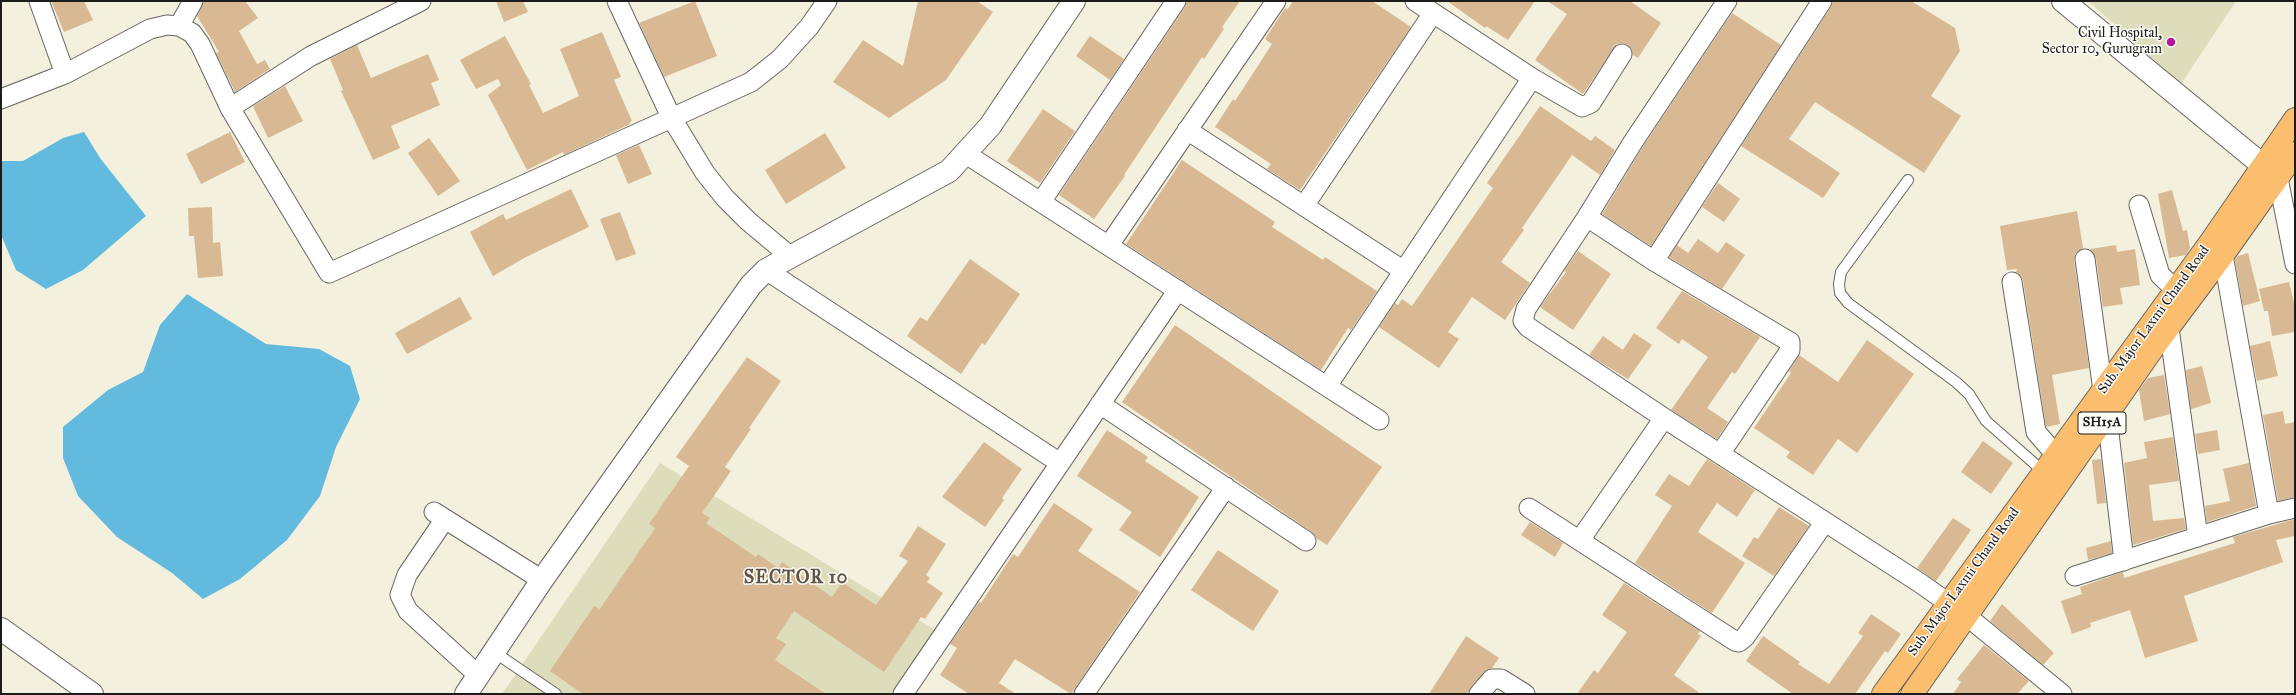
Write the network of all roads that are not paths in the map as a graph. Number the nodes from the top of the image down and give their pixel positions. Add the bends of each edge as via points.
1 (39, 1) edge
2 (193, 1) edge
3 (421, 1) edge
4 (617, 1) edge
5 (827, 1) edge
6 (1074, 1) edge
7 (1176, 1) edge
8 (1276, 1) edge
9 (1415, 1) edge
10 (1727, 1) edge
11 (1822, 1) edge
12 (2063, 1) edge
13 (1434, 13) junction
14 (179, 26) junction
15 (1622, 54) dead end
16 (65, 74) junction
17 (1532, 78) junction
18 (1, 99) edge
19 (230, 108) junction
20 (671, 117) junction
21 (2295, 119) edge
22 (1187, 130) junction
23 (2295, 153) edge
24 (966, 154) junction
25 (2271, 171) junction
26 (1908, 180) dead end
27 (1041, 202) junction
28 (1304, 206) junction
29 (2139, 206) dead end
30 (1587, 217) junction
31 (1109, 245) junction
32 (2223, 255) junction
33 (792, 257) junction
34 (2085, 259) dead end
35 (1654, 261) junction
36 (2295, 264) edge
37 (766, 270) junction
38 (1404, 271) junction
39 (2012, 282) dead end
40 (1178, 290) junction
41 (2176, 290) junction
42 (2169, 328) junction
43 (2147, 342) junction
44 (1327, 386) junction
45 (2103, 391) junction
46 (1100, 404) junction
47 (2106, 416) junction
48 (1664, 418) junction
49 (1380, 420) dead end
50 (1720, 454) junction
51 (1060, 463) junction
52 (2050, 463) junction
53 (1226, 487) junction
54 (1530, 508) dead end
55 (2295, 508) edge
56 (2269, 514) junction
57 (1824, 523) junction
58 (2198, 537) junction
59 (1580, 540) junction
60 (1306, 541) dead end
61 (2124, 561) junction
62 (2075, 576) dead end
63 (542, 580) junction
64 (1949, 604) junction
65 (1968, 617) junction
66 (1, 629) edge
67 (494, 652) junction
68 (478, 675) junction
69 (92, 694) edge
70 (466, 694) edge
71 (556, 694) edge
72 (902, 694) edge
73 (1084, 694) edge
74 (1480, 694) edge
75 (1525, 694) edge
76 (1883, 694) edge
77 (1912, 694) edge
78 (2062, 694) edge

1 - 16 street
2 - 14 street
3 - 19 street via 311,56
4 - 20 street
5 - 20 street via 809,27 780,59 751,82
6 - 24 street via 990,126
7 - 27 street
8 - 22 street
9 - 13 street
10 - 30 street via 1633,142
11 - 35 street
12 - 25 street
13 - 17 street
13 - 28 street
14 - 16 street via 167,25 150,29
14 - 19 street via 192,33 200,44
15 - 17 street via 1587,106 1577,105
16 - 18 street
17 - 38 street
19 - 20 street via 329,273
20 - 33 street via 705,173 725,198
21 - 25 main road, Sub. Major Laxmi Chand Road / SH15A
22 - 28 street
22 - 31 street
23 - 25 main road, Sub. Major Laxmi Chand Road / SH15A
24 - 27 street
24 - 33 street via 949,171
25 - 32 main road, Sub. Major Laxmi Chand Road / SH15A
25 - 36 street
25 - 41 main road, Sub. Major Laxmi Chand Road / SH15A
26 - 52 lane via 1841,272 1838,284 1840,293 1848,303 1970,394 1986,421
27 - 31 street
28 - 38 street
29 - 41 street via 2160,275
30 - 35 street
30 - 48 street via 1526,309 1523,321 1528,327
31 - 40 street
32 - 42 main road, Sub. Major Laxmi Chand Road / SH15A
32 - 56 street
33 - 37 street
34 - 45 street
35 - 50 street via 1785,339 1791,346
37 - 51 street
37 - 63 street via 751,284
38 - 44 street
39 - 52 street via 2036,432
40 - 44 street
40 - 46 street
41 - 43 main road, Sub. Major Laxmi Chand Road / SH15A
42 - 43 main road, Sub. Major Laxmi Chand Road / SH15A
42 - 58 street
43 - 45 main road, Sub. Major Laxmi Chand Road / SH15A
43 - 47 main road, Sub. Major Laxmi Chand Road / SH15A
44 - 49 street
45 - 52 main road, Sub. Major Laxmi Chand Road / SH15A
46 - 51 street
46 - 53 street
47 - 61 street
47 - 65 main road, Sub. Major Laxmi Chand Road / SH15A
48 - 50 street
48 - 59 street
50 - 57 street
51 - 72 street
52 - 64 main road, Sub. Major Laxmi Chand Road / SH15A
53 - 60 street
53 - 73 street
54 - 59 street
55 - 56 street
56 - 58 street
57 - 59 street via 1746,637 1739,642
57 - 64 street
58 - 61 street
61 - 62 street
63 - 67 street
63 - 68 street via 439,515 406,575 400,595 408,611
64 - 65 street
64 - 76 main road, Sub. Major Laxmi Chand Road / SH15A
65 - 77 main road, Sub. Major Laxmi Chand Road / SH15A
65 - 78 street
66 - 69 street
67 - 68 street
67 - 71 lane
68 - 70 street
74 - 75 street via 1492,679 1501,679

